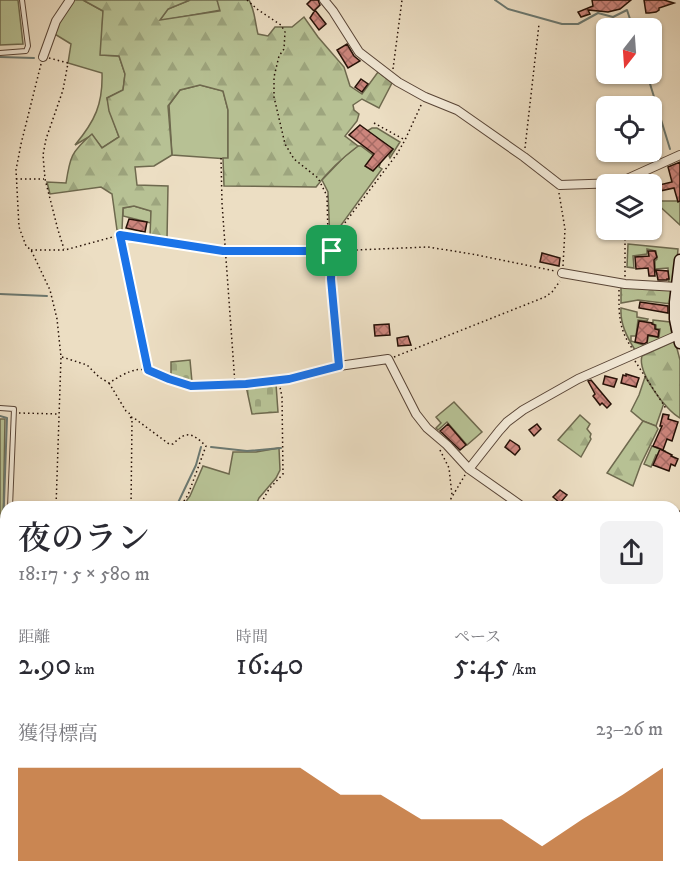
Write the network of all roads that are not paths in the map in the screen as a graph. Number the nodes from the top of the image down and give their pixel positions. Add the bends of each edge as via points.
1 (22, 0) edge
2 (70, 0) edge
3 (324, 0) edge
4 (0, 53) edge
5 (43, 56) road end
6 (680, 155) edge
7 (680, 260) edge
8 (564, 273) road end
9 (678, 287) edge
10 (679, 339) edge
11 (246, 384) road end
12 (0, 408) edge
13 (469, 469) junction
14 (10, 501) edge
15 (515, 501) edge

1 - 4 lane via 26,51
2 - 5 street via 56,21
3 - 6 street via 359,52 398,82 457,110 560,184 618,183
7 - 9 main road
8 - 9 street
9 - 10 main road via 675,320
10 - 13 street via 578,379 523,410 507,422
11 - 13 street via 388,359 416,414
12 - 14 lane via 14,409
13 - 15 street

